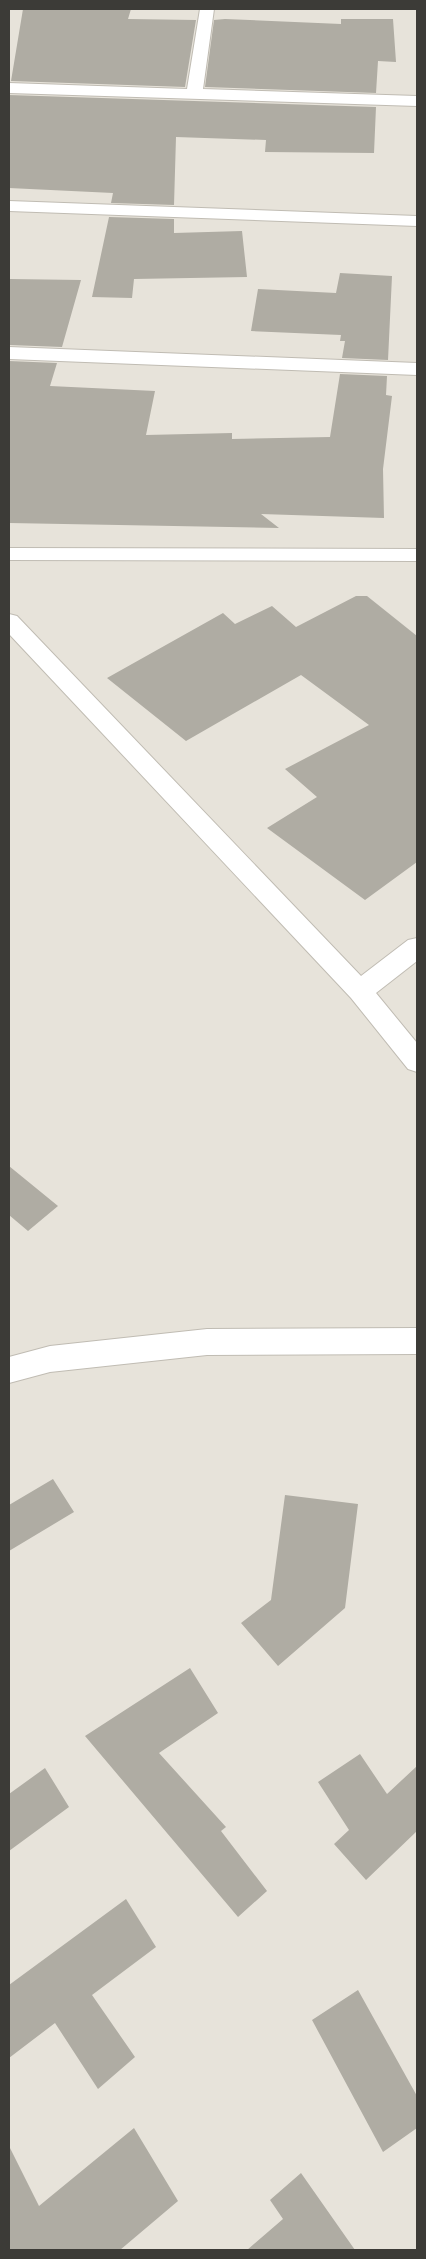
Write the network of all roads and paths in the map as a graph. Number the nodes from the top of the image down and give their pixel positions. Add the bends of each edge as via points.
1 (207, 9) edge
2 (9, 88) edge
3 (194, 94) junction
4 (417, 101) edge
5 (9, 206) edge
6 (417, 221) edge
7 (9, 353) edge
8 (417, 369) edge
9 (9, 554) edge
10 (417, 556) edge
11 (9, 621) edge
12 (417, 947) edge
13 (360, 991) junction
14 (417, 1062) edge
15 (417, 1341) edge
16 (9, 1370) edge

1 - 3 street
2 - 3 street
3 - 4 street
5 - 6 street
7 - 8 street
9 - 10 street
11 - 13 street
12 - 13 street
13 - 14 street
15 - 16 street via 207,1342 50,1359

